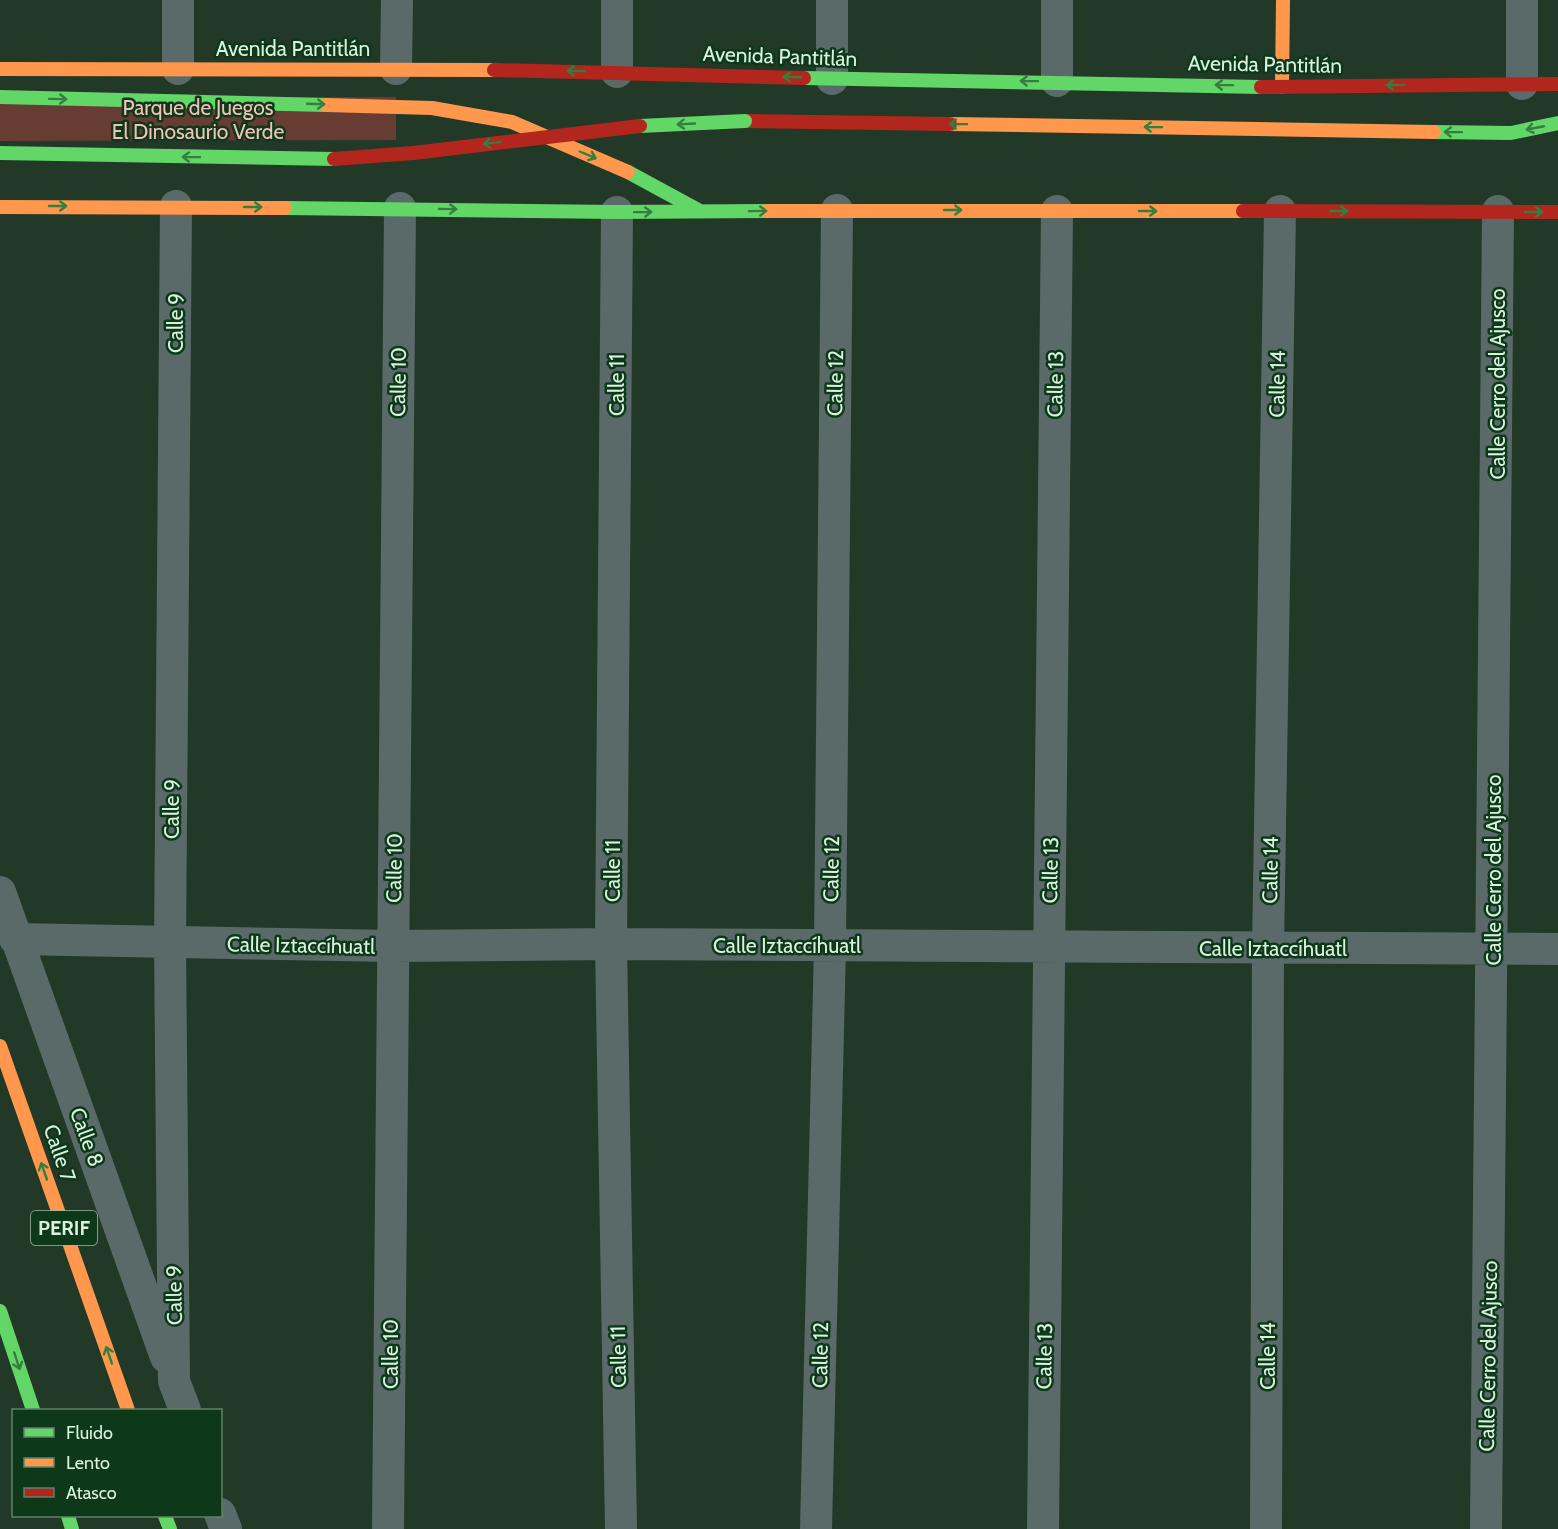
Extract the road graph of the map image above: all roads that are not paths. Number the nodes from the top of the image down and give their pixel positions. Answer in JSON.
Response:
{"nodes":[{"id":1,"x":178,"y":0,"type":"edge"},
{"id":2,"x":397,"y":0,"type":"edge"},
{"id":3,"x":617,"y":0,"type":"edge"},
{"id":4,"x":832,"y":0,"type":"edge"},
{"id":5,"x":1057,"y":0,"type":"edge"},
{"id":6,"x":1283,"y":0,"type":"edge"},
{"id":7,"x":1522,"y":0,"type":"edge"},
{"id":8,"x":0,"y":69,"type":"edge"},
{"id":9,"x":178,"y":69,"type":"junction"},
{"id":10,"x":396,"y":69,"type":"junction"},
{"id":11,"x":617,"y":72,"type":"junction"},
{"id":12,"x":832,"y":79,"type":"junction"},
{"id":13,"x":1057,"y":81,"type":"junction"},
{"id":14,"x":1522,"y":84,"type":"junction"},
{"id":15,"x":1558,"y":84,"type":"edge"},
{"id":16,"x":1282,"y":87,"type":"junction"},
{"id":17,"x":0,"y":97,"type":"edge"},
{"id":18,"x":1558,"y":123,"type":"edge"},
{"id":19,"x":0,"y":153,"type":"edge"},
{"id":20,"x":176,"y":206,"type":"junction"},
{"id":21,"x":0,"y":207,"type":"edge"},
{"id":22,"x":400,"y":208,"type":"junction"},
{"id":23,"x":837,"y":210,"type":"junction"},
{"id":24,"x":700,"y":211,"type":"junction"},
{"id":25,"x":1057,"y":211,"type":"junction"},
{"id":26,"x":1280,"y":211,"type":"junction"},
{"id":27,"x":1498,"y":212,"type":"junction"},
{"id":28,"x":1558,"y":212,"type":"edge"},
{"id":29,"x":617,"y":213,"type":"junction"},
{"id":30,"x":0,"y":892,"type":"edge"},
{"id":31,"x":15,"y":939,"type":"junction"},
{"id":32,"x":170,"y":943,"type":"junction"},
{"id":33,"x":611,"y":944,"type":"junction"},
{"id":34,"x":393,"y":946,"type":"junction"},
{"id":35,"x":830,"y":946,"type":"junction"},
{"id":36,"x":1049,"y":947,"type":"junction"},
{"id":37,"x":1268,"y":949,"type":"junction"},
{"id":38,"x":1558,"y":949,"type":"edge"},
{"id":39,"x":1493,"y":950,"type":"junction"},
{"id":40,"x":0,"y":1046,"type":"edge"},
{"id":41,"x":0,"y":1311,"type":"edge"},
{"id":42,"x":174,"y":1381,"type":"junction"},
{"id":43,"x":33,"y":1409,"type":"edge"},
{"id":44,"x":128,"y":1409,"type":"edge"},
{"id":45,"x":185,"y":1409,"type":"edge"},
{"id":46,"x":388,"y":1529,"type":"edge"},
{"id":47,"x":621,"y":1529,"type":"edge"},
{"id":48,"x":816,"y":1529,"type":"edge"},
{"id":49,"x":1043,"y":1529,"type":"edge"},
{"id":50,"x":1266,"y":1529,"type":"edge"},
{"id":51,"x":1486,"y":1529,"type":"edge"}],
"edges":[{"from":1,"to":9,"type":"street"},
{"from":2,"to":10,"type":"street"},
{"from":3,"to":11,"type":"street"},
{"from":4,"to":12,"type":"street"},
{"from":5,"to":13,"type":"street"},
{"from":6,"to":16,"type":"main road"},
{"from":7,"to":14,"type":"street"},
{"from":8,"to":9,"type":"main road","name":"Avenida Pantitlán"},
{"from":9,"to":10,"type":"main road","name":"Avenida Pantitlán"},
{"from":11,"to":10,"type":"main road","name":"Avenida Pantitlán","one_way":true},
{"from":12,"to":11,"type":"main road","name":"Avenida Pantitlán","one_way":true},
{"from":13,"to":12,"type":"main road","name":"Avenida Pantitlán","one_way":true},
{"from":16,"to":13,"type":"main road","name":"Avenida Pantitlán","one_way":true},
{"from":14,"to":15,"type":"main road","name":"Avenida Pantitlán"},
{"from":14,"to":16,"type":"main road","name":"Avenida Pantitlán","one_way":true},
{"from":17,"to":24,"type":"main road","one_way":true},
{"from":18,"to":19,"type":"main road","one_way":true,"bridge":true},
{"from":21,"to":20,"type":"main road","one_way":true},
{"from":20,"to":22,"type":"main road","one_way":true},
{"from":20,"to":32,"type":"street","name":"Calle 9"},
{"from":22,"to":29,"type":"main road","one_way":true},
{"from":22,"to":34,"type":"street","name":"Calle 10"},
{"from":24,"to":23,"type":"main road","one_way":true},
{"from":23,"to":25,"type":"main road","one_way":true},
{"from":23,"to":35,"type":"street","name":"Calle 12"},
{"from":29,"to":24,"type":"main road","one_way":true},
{"from":25,"to":26,"type":"main road","one_way":true},
{"from":25,"to":36,"type":"street","name":"Calle 13"},
{"from":26,"to":27,"type":"main road","one_way":true},
{"from":26,"to":37,"type":"street","name":"Calle 14"},
{"from":27,"to":28,"type":"main road","one_way":true},
{"from":27,"to":39,"type":"street","name":"Calle Cerro del Ajusco"},
{"from":29,"to":33,"type":"street","name":"Calle 11"},
{"from":30,"to":31,"type":"street","name":"Calle 8"},
{"from":31,"to":32,"type":"street","name":"Calle Iztaccíhuatl"},
{"from":31,"to":42,"type":"street","name":"Calle 8"},
{"from":32,"to":34,"type":"street","name":"Calle Iztaccíhuatl"},
{"from":32,"to":42,"type":"street","name":"Calle 9"},
{"from":33,"to":34,"type":"street","name":"Calle Iztaccíhuatl"},
{"from":33,"to":35,"type":"street","name":"Calle Iztaccíhuatl"},
{"from":33,"to":47,"type":"street","name":"Calle 11"},
{"from":34,"to":46,"type":"street","name":"Calle 10"},
{"from":35,"to":36,"type":"street","name":"Calle Iztaccíhuatl"},
{"from":35,"to":48,"type":"street","name":"Calle 12"},
{"from":36,"to":37,"type":"street","name":"Calle Iztaccíhuatl"},
{"from":36,"to":49,"type":"street","name":"Calle 13"},
{"from":37,"to":39,"type":"street","name":"Calle Iztaccíhuatl"},
{"from":37,"to":50,"type":"street","name":"Calle 14"},
{"from":38,"to":39,"type":"street","name":"Calle Iztaccíhuatl"},
{"from":39,"to":51,"type":"street","name":"Calle Cerro del Ajusco"},
{"from":44,"to":40,"type":"main road","name":"Calle 7","number":"PERIF","one_way":true},
{"from":41,"to":43,"type":"main road","one_way":true},
{"from":42,"to":45,"type":"street","name":"Calle 9"}]}
